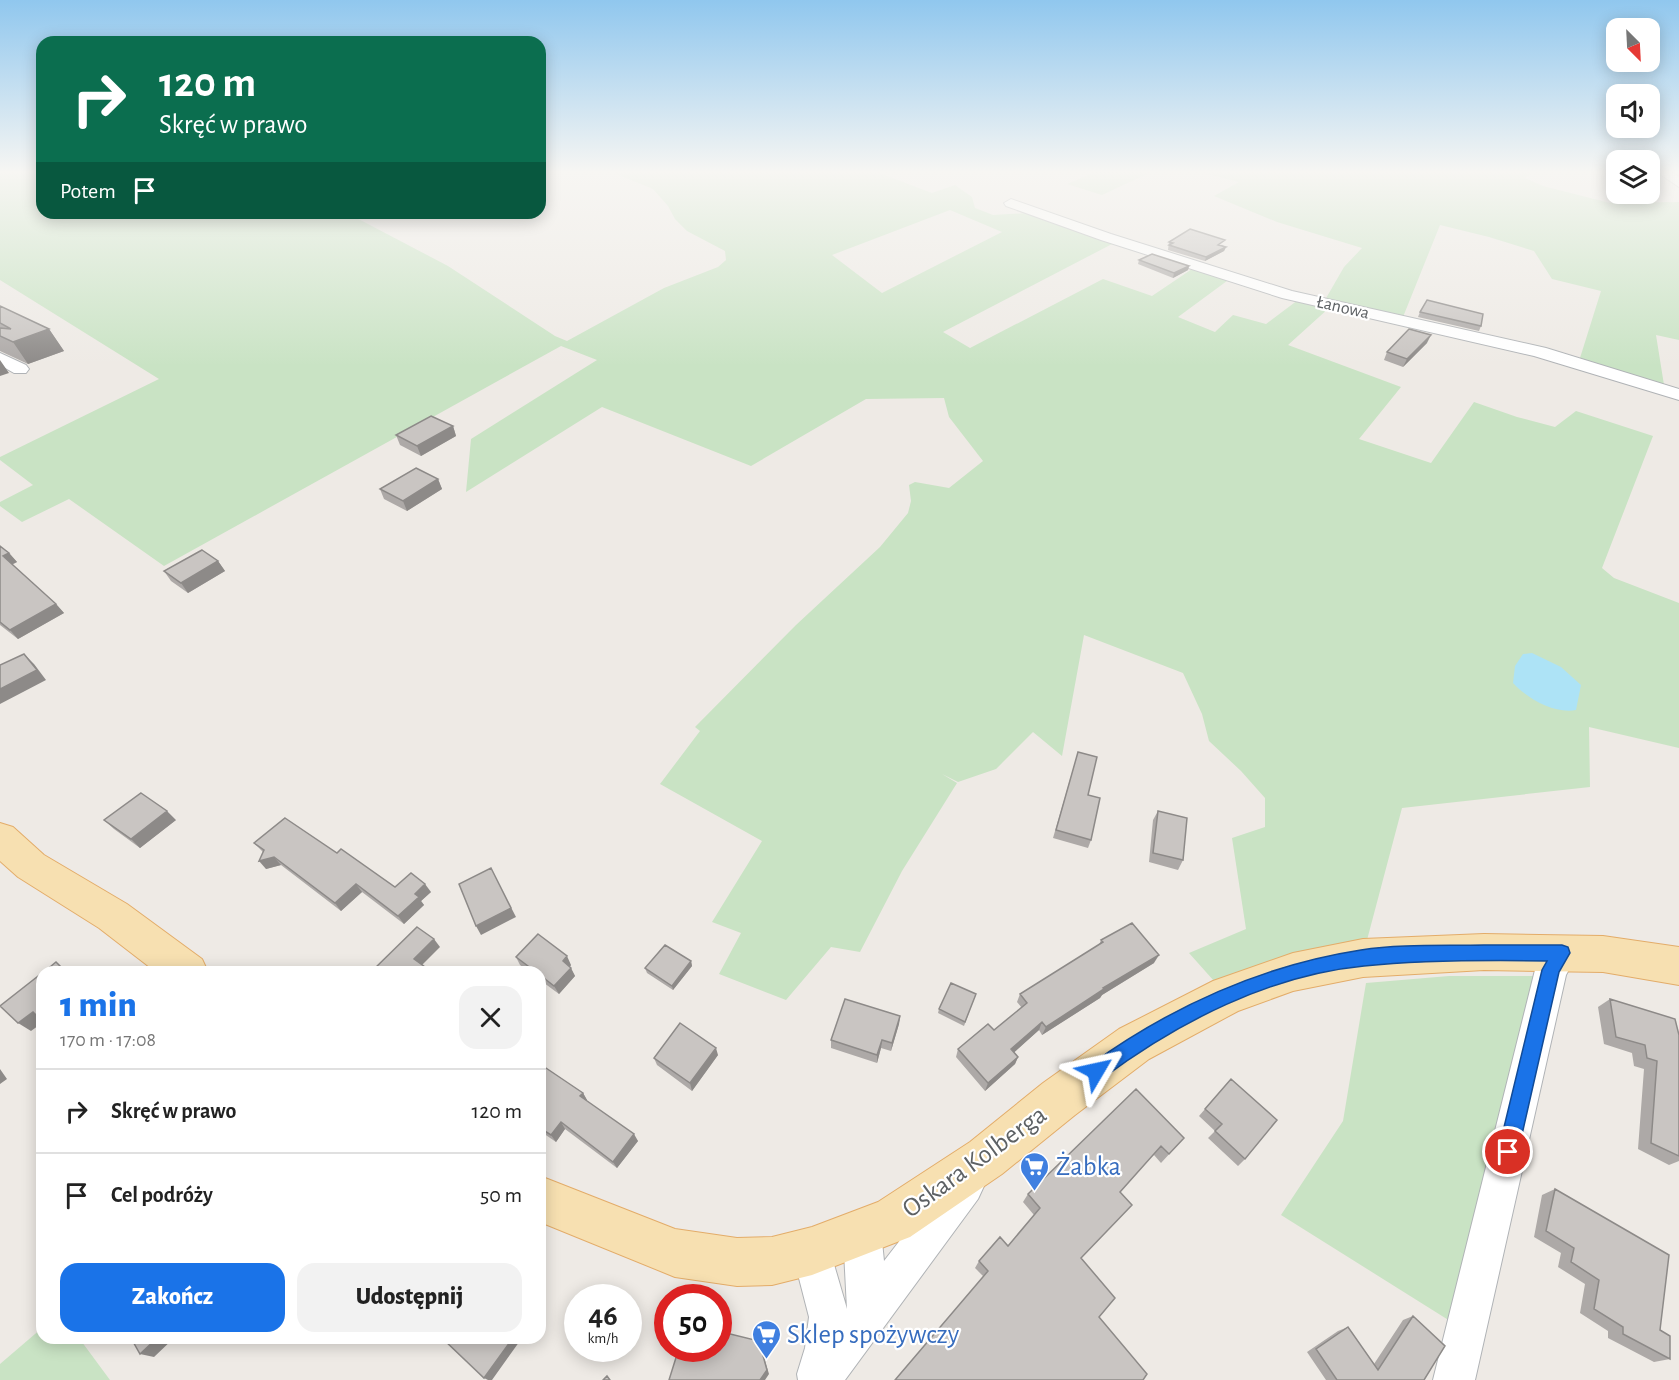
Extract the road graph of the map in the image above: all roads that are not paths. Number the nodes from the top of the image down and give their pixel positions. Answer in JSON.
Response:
{"nodes":[{"id":1,"x":1104,"y":236,"type":"edge"},
{"id":2,"x":0,"y":358,"type":"edge"},
{"id":3,"x":20,"y":369,"type":"dead end"},
{"id":4,"x":1679,"y":395,"type":"edge"},
{"id":5,"x":0,"y":838,"type":"edge"},
{"id":6,"x":1562,"y":953,"type":"junction"},
{"id":7,"x":180,"y":966,"type":"edge"},
{"id":8,"x":1679,"y":966,"type":"edge"},
{"id":9,"x":986,"y":1158,"type":"junction"},
{"id":10,"x":546,"y":1201,"type":"edge"},
{"id":11,"x":862,"y":1232,"type":"junction"},
{"id":12,"x":812,"y":1251,"type":"junction"},
{"id":13,"x":868,"y":1316,"type":"junction"},
{"id":14,"x":818,"y":1380,"type":"edge"},
{"id":15,"x":1454,"y":1380,"type":"edge"}],
"edges":[{"from":1,"to":4,"type":"street","name":"Łanowa"},
{"from":2,"to":3,"type":"street"},
{"from":5,"to":7,"type":"main road"},
{"from":6,"to":8,"type":"main road","name":"Oskara Kolberga"},
{"from":6,"to":9,"type":"main road","name":"Oskara Kolberga"},
{"from":6,"to":15,"type":"street"},
{"from":9,"to":11,"type":"main road","name":"Oskara Kolberga"},
{"from":9,"to":13,"type":"street"},
{"from":10,"to":12,"type":"main road","name":"Oskara Kolberga"},
{"from":11,"to":12,"type":"main road","name":"Oskara Kolberga"},
{"from":11,"to":13,"type":"street"},
{"from":12,"to":14,"type":"street"},
{"from":13,"to":14,"type":"street"}]}
